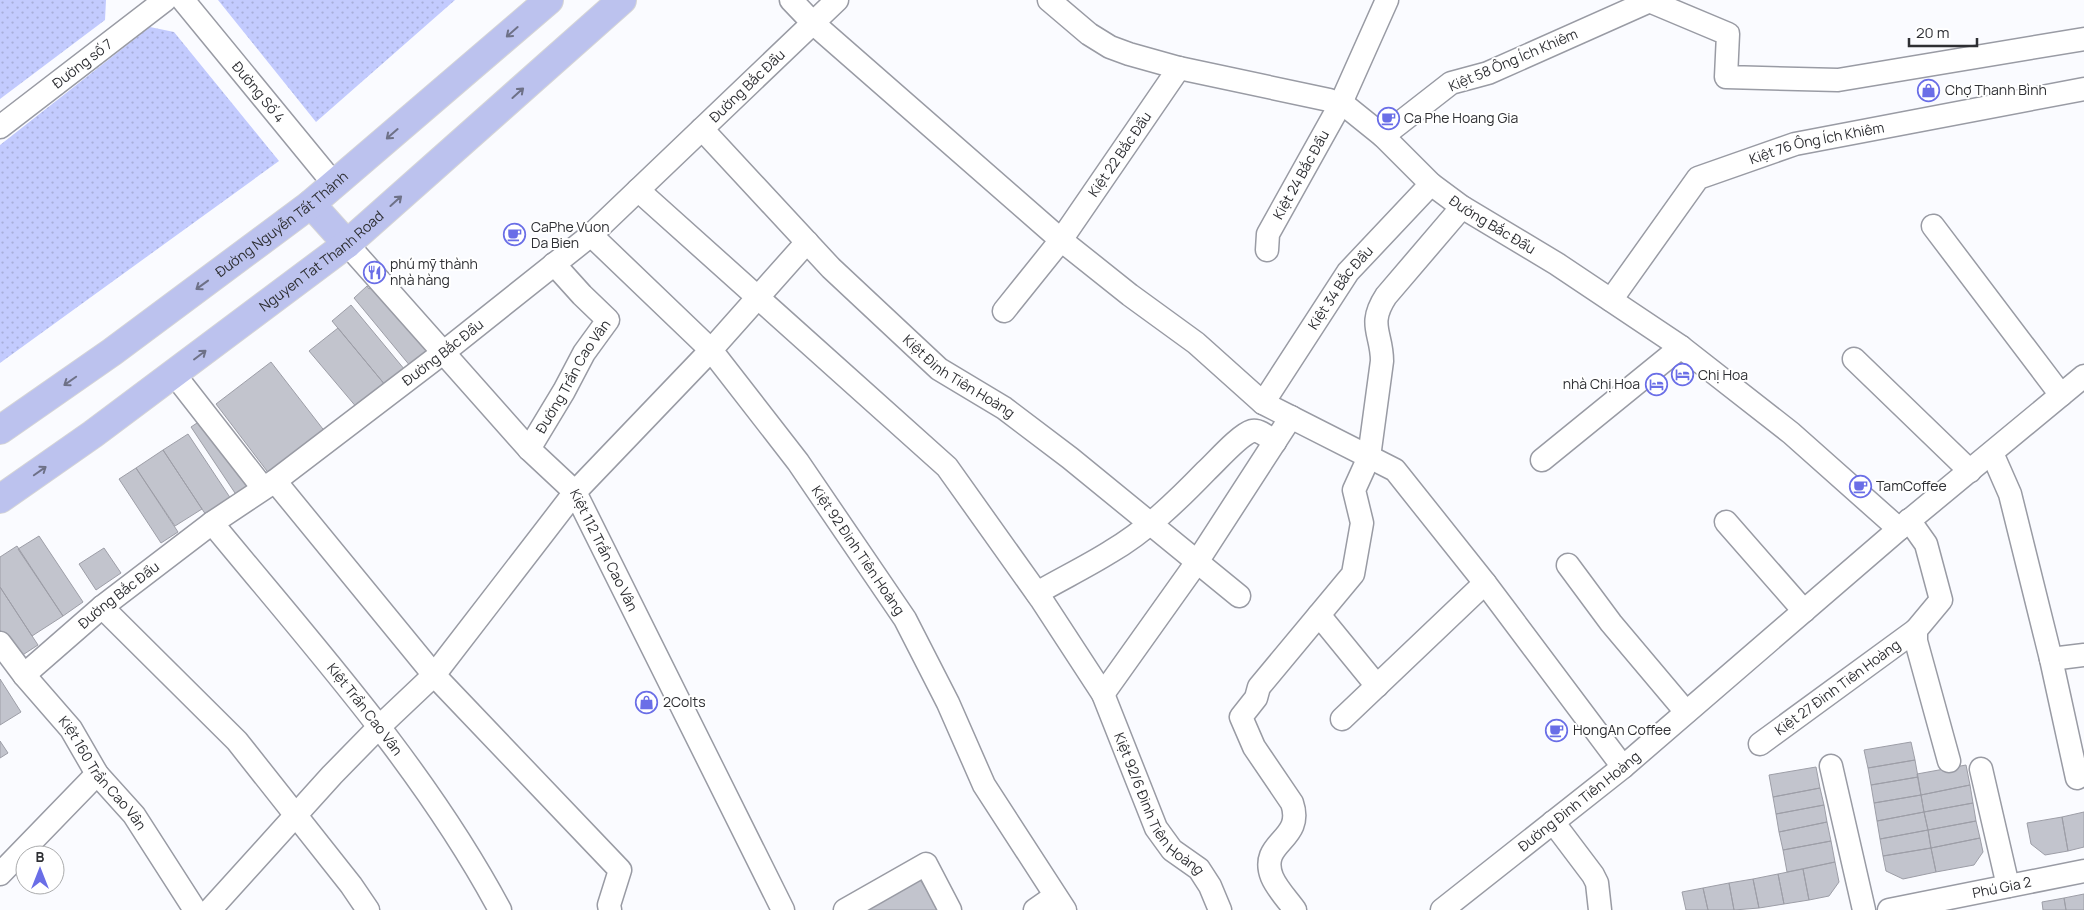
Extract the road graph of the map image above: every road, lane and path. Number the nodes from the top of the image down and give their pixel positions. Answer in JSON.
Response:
{"nodes":[{"id":1,"x":165,"y":0,"type":"edge"},
{"id":2,"x":183,"y":0,"type":"edge"},
{"id":3,"x":549,"y":0,"type":"edge"},
{"id":4,"x":622,"y":0,"type":"edge"},
{"id":5,"x":791,"y":0,"type":"edge"},
{"id":6,"x":837,"y":0,"type":"edge"},
{"id":7,"x":1049,"y":0,"type":"edge"},
{"id":8,"x":1386,"y":0,"type":"edge"},
{"id":9,"x":1649,"y":0,"type":"edge"},
{"id":10,"x":813,"y":23,"type":"junction"},
{"id":11,"x":2084,"y":39,"type":"edge"},
{"id":12,"x":1179,"y":68,"type":"junction"},
{"id":13,"x":2084,"y":89,"type":"edge"},
{"id":14,"x":1341,"y":104,"type":"junction"},
{"id":15,"x":0,"y":127,"type":"edge"},
{"id":16,"x":702,"y":129,"type":"junction"},
{"id":17,"x":1383,"y":136,"type":"junction"},
{"id":18,"x":334,"y":184,"type":"junction"},
{"id":19,"x":1431,"y":184,"type":"junction"},
{"id":20,"x":638,"y":190,"type":"junction"},
{"id":21,"x":311,"y":204,"type":"junction"},
{"id":22,"x":1462,"y":208,"type":"junction"},
{"id":23,"x":1933,"y":226,"type":"dead end"},
{"id":24,"x":591,"y":235,"type":"junction"},
{"id":25,"x":1060,"y":240,"type":"junction"},
{"id":26,"x":807,"y":242,"type":"junction"},
{"id":27,"x":348,"y":244,"type":"junction"},
{"id":28,"x":1267,"y":250,"type":"dead end"},
{"id":29,"x":554,"y":264,"type":"junction"},
{"id":30,"x":759,"y":299,"type":"junction"},
{"id":31,"x":1612,"y":300,"type":"junction"},
{"id":32,"x":1004,"y":312,"type":"dead end"},
{"id":33,"x":1681,"y":347,"type":"junction"},
{"id":34,"x":711,"y":350,"type":"junction"},
{"id":35,"x":444,"y":352,"type":"junction"},
{"id":36,"x":1854,"y":359,"type":"dead end"},
{"id":37,"x":174,"y":374,"type":"junction"},
{"id":38,"x":2084,"y":376,"type":"edge"},
{"id":39,"x":2061,"y":395,"type":"junction"},
{"id":40,"x":1263,"y":403,"type":"junction"},
{"id":41,"x":1291,"y":417,"type":"junction"},
{"id":42,"x":0,"y":430,"type":"edge"},
{"id":43,"x":1275,"y":442,"type":"junction"},
{"id":44,"x":529,"y":449,"type":"junction"},
{"id":45,"x":1992,"y":453,"type":"junction"},
{"id":46,"x":1369,"y":457,"type":"junction"},
{"id":47,"x":1542,"y":460,"type":"dead end"},
{"id":48,"x":1970,"y":471,"type":"junction"},
{"id":49,"x":269,"y":485,"type":"junction"},
{"id":50,"x":575,"y":492,"type":"junction"},
{"id":51,"x":0,"y":499,"type":"edge"},
{"id":52,"x":1726,"y":522,"type":"dead end"},
{"id":53,"x":212,"y":523,"type":"junction"},
{"id":54,"x":1150,"y":524,"type":"junction"},
{"id":55,"x":1904,"y":525,"type":"junction"},
{"id":56,"x":1197,"y":562,"type":"junction"},
{"id":57,"x":1568,"y":565,"type":"dead end"},
{"id":58,"x":1485,"y":583,"type":"junction"},
{"id":59,"x":1037,"y":593,"type":"junction"},
{"id":60,"x":1239,"y":596,"type":"dead end"},
{"id":61,"x":102,"y":607,"type":"junction"},
{"id":62,"x":1804,"y":611,"type":"junction"},
{"id":63,"x":1318,"y":615,"type":"junction"},
{"id":64,"x":1916,"y":630,"type":"junction"},
{"id":65,"x":0,"y":643,"type":"edge"},
{"id":66,"x":2084,"y":655,"type":"edge"},
{"id":67,"x":2051,"y":659,"type":"junction"},
{"id":68,"x":24,"y":675,"type":"junction"},
{"id":69,"x":434,"y":675,"type":"junction"},
{"id":70,"x":1377,"y":686,"type":"junction"},
{"id":71,"x":1103,"y":694,"type":"junction"},
{"id":72,"x":1686,"y":712,"type":"junction"},
{"id":73,"x":1342,"y":719,"type":"dead end"},
{"id":74,"x":379,"y":727,"type":"junction"},
{"id":75,"x":1760,"y":744,"type":"dead end"},
{"id":76,"x":1949,"y":761,"type":"dead end"},
{"id":77,"x":1831,"y":766,"type":"dead end"},
{"id":78,"x":1623,"y":767,"type":"junction"},
{"id":79,"x":1981,"y":770,"type":"dead end"},
{"id":80,"x":97,"y":774,"type":"junction"},
{"id":81,"x":2077,"y":778,"type":"dead end"},
{"id":82,"x":296,"y":816,"type":"junction"},
{"id":83,"x":1553,"y":822,"type":"junction"},
{"id":84,"x":2084,"y":871,"type":"edge"},
{"id":85,"x":0,"y":874,"type":"edge"},
{"id":86,"x":2008,"y":886,"type":"junction"},
{"id":87,"x":1470,"y":900,"type":"edge"},
{"id":88,"x":1060,"y":903,"type":"edge"},
{"id":89,"x":195,"y":910,"type":"edge"},
{"id":90,"x":210,"y":910,"type":"edge"},
{"id":91,"x":368,"y":910,"type":"edge"},
{"id":92,"x":500,"y":910,"type":"edge"},
{"id":93,"x":610,"y":910,"type":"edge"},
{"id":94,"x":783,"y":910,"type":"edge"},
{"id":95,"x":845,"y":910,"type":"edge"},
{"id":96,"x":950,"y":910,"type":"edge"},
{"id":97,"x":1035,"y":910,"type":"edge"},
{"id":98,"x":1220,"y":910,"type":"edge"},
{"id":99,"x":1295,"y":910,"type":"edge"},
{"id":100,"x":1442,"y":910,"type":"edge"},
{"id":101,"x":1600,"y":910,"type":"edge"},
{"id":102,"x":1864,"y":910,"type":"edge"},
{"id":103,"x":1889,"y":910,"type":"edge"}],
"edges":[{"from":1,"to":15,"type":"street","name":"Đường số 7"},
{"from":2,"to":18,"type":"street","name":"Đường Số 4"},
{"from":3,"to":18,"type":"main road","name":"Đường Nguyễn Tất Thành","one_way":true},
{"from":27,"to":4,"type":"main road","name":"Nguyen Tat Thanh Road","one_way":true},
{"from":5,"to":10,"type":"street"},
{"from":6,"to":10,"type":"street","name":"Đường Bắc Đẩu"},
{"from":7,"to":12,"type":"street","name":"Đường Bắc Đẩu"},
{"from":8,"to":14,"type":"street","name":"Kiệt 24 Bắc Đẩu"},
{"from":9,"to":11,"type":"street"},
{"from":9,"to":17,"type":"street","name":"Kiệt 58 Ông Ích Khiêm"},
{"from":10,"to":16,"type":"street","name":"Đường Bắc Đẩu"},
{"from":10,"to":25,"type":"street"},
{"from":12,"to":14,"type":"street","name":"Đường Bắc Đẩu"},
{"from":12,"to":25,"type":"street","name":"Kiệt 22 Bắc Đẩu"},
{"from":13,"to":31,"type":"street","name":"Kiệt 76 Ông Ích Khiêm"},
{"from":14,"to":17,"type":"street","name":"Đường Bắc Đẩu"},
{"from":14,"to":28,"type":"street","name":"Kiệt 24 Bắc Đẩu"},
{"from":16,"to":20,"type":"street","name":"Đường Bắc Đẩu"},
{"from":16,"to":26,"type":"street","name":"Kiệt Đinh Tiên Hoàng"},
{"from":17,"to":19,"type":"street","name":"Đường Bắc Đẩu"},
{"from":18,"to":21,"type":"main road","name":"Đường Nguyễn Tất Thành"},
{"from":19,"to":22,"type":"street","name":"Đường Bắc Đẩu"},
{"from":19,"to":40,"type":"street","name":"Kiệt 34 Bắc Đẩu"},
{"from":20,"to":24,"type":"street","name":"Đường Bắc Đẩu"},
{"from":20,"to":30,"type":"street","name":"Kiệt 92/6 Đinh Tiên Hoàng"},
{"from":21,"to":27,"type":"main road"},
{"from":21,"to":42,"type":"main road","name":"Đường Nguyễn Tất Thành","one_way":true},
{"from":22,"to":31,"type":"street","name":"Đường Bắc Đẩu"},
{"from":22,"to":46,"type":"street"},
{"from":23,"to":39,"type":"street"},
{"from":24,"to":29,"type":"street","name":"Đường Bắc Đẩu"},
{"from":24,"to":34,"type":"street","name":"Kiệt 92 Đinh Tiên Hoàng"},
{"from":25,"to":32,"type":"street","name":"Kiệt 22 Bắc Đẩu"},
{"from":25,"to":40,"type":"street"},
{"from":26,"to":30,"type":"street"},
{"from":26,"to":54,"type":"street","name":"Kiệt Đinh Tiên Hoàng"},
{"from":27,"to":35,"type":"street","name":"Kiệt 112 Trần Cao Vân"},
{"from":37,"to":27,"type":"main road","name":"Nguyen Tat Thanh Road","one_way":true},
{"from":29,"to":35,"type":"street","name":"Đường Bắc Đẩu"},
{"from":29,"to":44,"type":"street","name":"Đường Trần Cao Vân"},
{"from":30,"to":34,"type":"street"},
{"from":30,"to":59,"type":"street","name":"Kiệt 92/6 Đinh Tiên Hoàng"},
{"from":31,"to":33,"type":"street","name":"Đường Bắc Đẩu"},
{"from":33,"to":47,"type":"street"},
{"from":33,"to":55,"type":"street","name":"Đường Bắc Đẩu"},
{"from":34,"to":50,"type":"street"},
{"from":34,"to":88,"type":"street","name":"Kiệt 92 Đinh Tiên Hoàng"},
{"from":35,"to":44,"type":"street","name":"Kiệt 112 Trần Cao Vân"},
{"from":35,"to":49,"type":"street","name":"Đường Bắc Đẩu"},
{"from":36,"to":48,"type":"street"},
{"from":37,"to":49,"type":"street"},
{"from":51,"to":37,"type":"main road","name":"Nguyen Tat Thanh Road","one_way":true},
{"from":38,"to":39,"type":"street","name":"Đường Đinh Tiên Hoàng"},
{"from":39,"to":45,"type":"street","name":"Đường Đinh Tiên Hoàng"},
{"from":40,"to":41,"type":"street"},
{"from":41,"to":43,"type":"street"},
{"from":41,"to":46,"type":"street"},
{"from":43,"to":54,"type":"street"},
{"from":43,"to":56,"type":"street"},
{"from":44,"to":50,"type":"street","name":"Kiệt 112 Trần Cao Vân"},
{"from":45,"to":48,"type":"street","name":"Đường Đinh Tiên Hoàng"},
{"from":45,"to":67,"type":"street"},
{"from":46,"to":58,"type":"street"},
{"from":46,"to":63,"type":"street"},
{"from":48,"to":55,"type":"street","name":"Đường Đinh Tiên Hoàng"},
{"from":49,"to":53,"type":"street","name":"Đường Bắc Đẩu"},
{"from":49,"to":69,"type":"street"},
{"from":50,"to":69,"type":"street"},
{"from":50,"to":94,"type":"street","name":"Kiệt 112 Trần Cao Vân"},
{"from":52,"to":62,"type":"street"},
{"from":53,"to":61,"type":"street","name":"Đường Bắc Đẩu"},
{"from":53,"to":74,"type":"street","name":"Kiệt Trần Cao Vân"},
{"from":54,"to":56,"type":"street","name":"Kiệt Đinh Tiên Hoàng"},
{"from":54,"to":59,"type":"street"},
{"from":55,"to":62,"type":"street","name":"Đường Đinh Tiên Hoàng"},
{"from":55,"to":64,"type":"street","name":"Kiệt 27 Đinh Tiên Hoàng"},
{"from":56,"to":60,"type":"street","name":"Kiệt Đinh Tiên Hoàng"},
{"from":56,"to":71,"type":"street"},
{"from":57,"to":72,"type":"street"},
{"from":58,"to":70,"type":"street"},
{"from":58,"to":78,"type":"street"},
{"from":59,"to":71,"type":"street","name":"Kiệt 92/6 Đinh Tiên Hoàng"},
{"from":61,"to":68,"type":"street","name":"Đường Bắc Đẩu"},
{"from":61,"to":82,"type":"street"},
{"from":62,"to":72,"type":"street","name":"Đường Đinh Tiên Hoàng"},
{"from":63,"to":70,"type":"street"},
{"from":63,"to":99,"type":"street"},
{"from":64,"to":75,"type":"street","name":"Kiệt 27 Đinh Tiên Hoàng"},
{"from":64,"to":76,"type":"street","name":"Kiệt 27 Đinh Tiên Hoàng"},
{"from":65,"to":68,"type":"street","name":"Kiệt 160 Trần Cao Vân"},
{"from":66,"to":67,"type":"street"},
{"from":67,"to":81,"type":"street"},
{"from":68,"to":80,"type":"street","name":"Kiệt 160 Trần Cao Vân"},
{"from":69,"to":74,"type":"street"},
{"from":69,"to":93,"type":"street"},
{"from":70,"to":73,"type":"street"},
{"from":71,"to":98,"type":"street","name":"Kiệt 92/6 Đinh Tiên Hoàng"},
{"from":72,"to":78,"type":"street","name":"Đường Đinh Tiên Hoàng"},
{"from":74,"to":82,"type":"street"},
{"from":74,"to":92,"type":"street","name":"Kiệt Trần Cao Vân"},
{"from":77,"to":102,"type":"street"},
{"from":78,"to":83,"type":"street","name":"Đường Đinh Tiên Hoàng"},
{"from":79,"to":86,"type":"street"},
{"from":80,"to":85,"type":"street"},
{"from":80,"to":89,"type":"street","name":"Kiệt 160 Trần Cao Vân"},
{"from":82,"to":90,"type":"street"},
{"from":82,"to":91,"type":"street"},
{"from":83,"to":87,"type":"street","name":"Đường Đinh Tiên Hoàng"},
{"from":83,"to":101,"type":"street"},
{"from":84,"to":86,"type":"street","name":"Phú Gia 2"},
{"from":86,"to":103,"type":"street","name":"Phú Gia 2"},
{"from":87,"to":100,"type":"street","name":"Đường Đinh Tiên Hoàng"},
{"from":88,"to":97,"type":"street"},
{"from":95,"to":96,"type":"street"}]}
